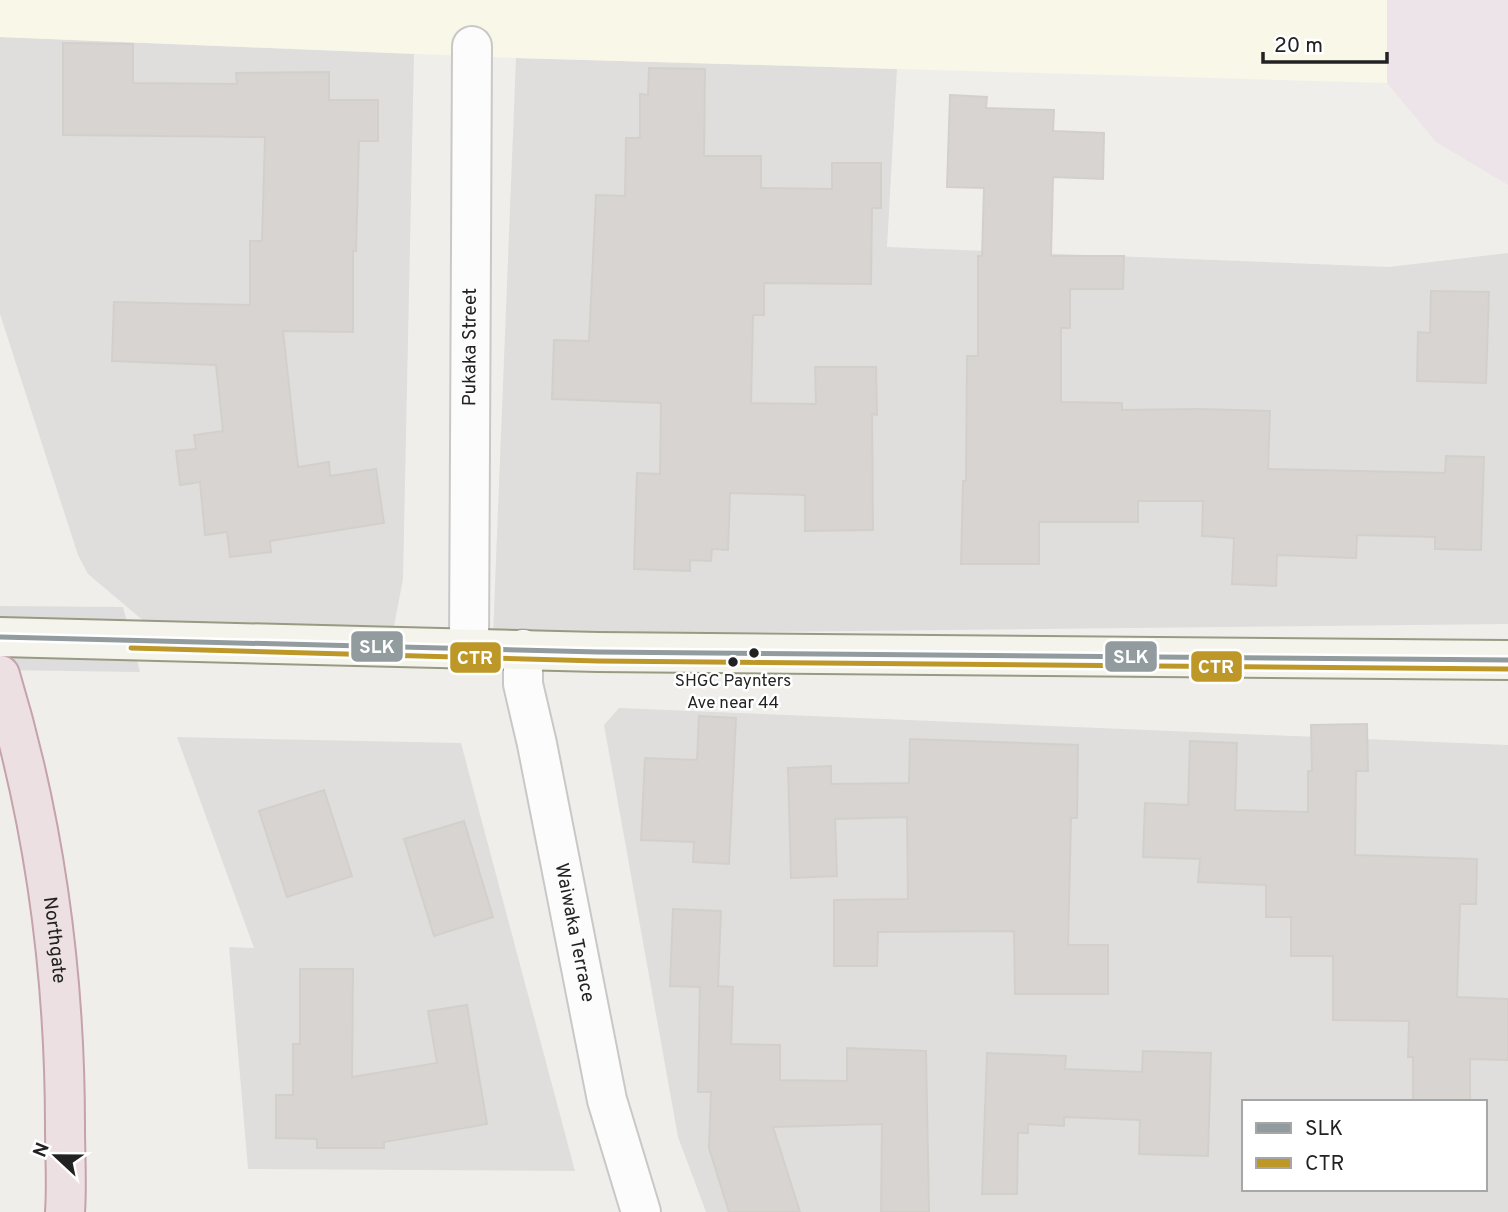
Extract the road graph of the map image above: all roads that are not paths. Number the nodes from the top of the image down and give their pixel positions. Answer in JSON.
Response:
{"nodes":[{"id":1,"x":471,"y":46,"type":"dead end"},
{"id":2,"x":0,"y":637,"type":"edge"},
{"id":3,"x":469,"y":648,"type":"junction"},
{"id":4,"x":523,"y":649,"type":"junction"},
{"id":5,"x":1508,"y":660,"type":"edge"},
{"id":6,"x":0,"y":675,"type":"edge"},
{"id":7,"x":65,"y":1212,"type":"edge"},
{"id":8,"x":641,"y":1212,"type":"edge"}],
"edges":[{"from":1,"to":3,"type":"street","name":"Pukaka Street"},
{"from":2,"to":3,"type":"street"},
{"from":3,"to":4,"type":"street"},
{"from":4,"to":5,"type":"street"},
{"from":4,"to":8,"type":"street","name":"Waiwaka Terrace"},
{"from":6,"to":7,"type":"highway","name":"Northgate"}]}
